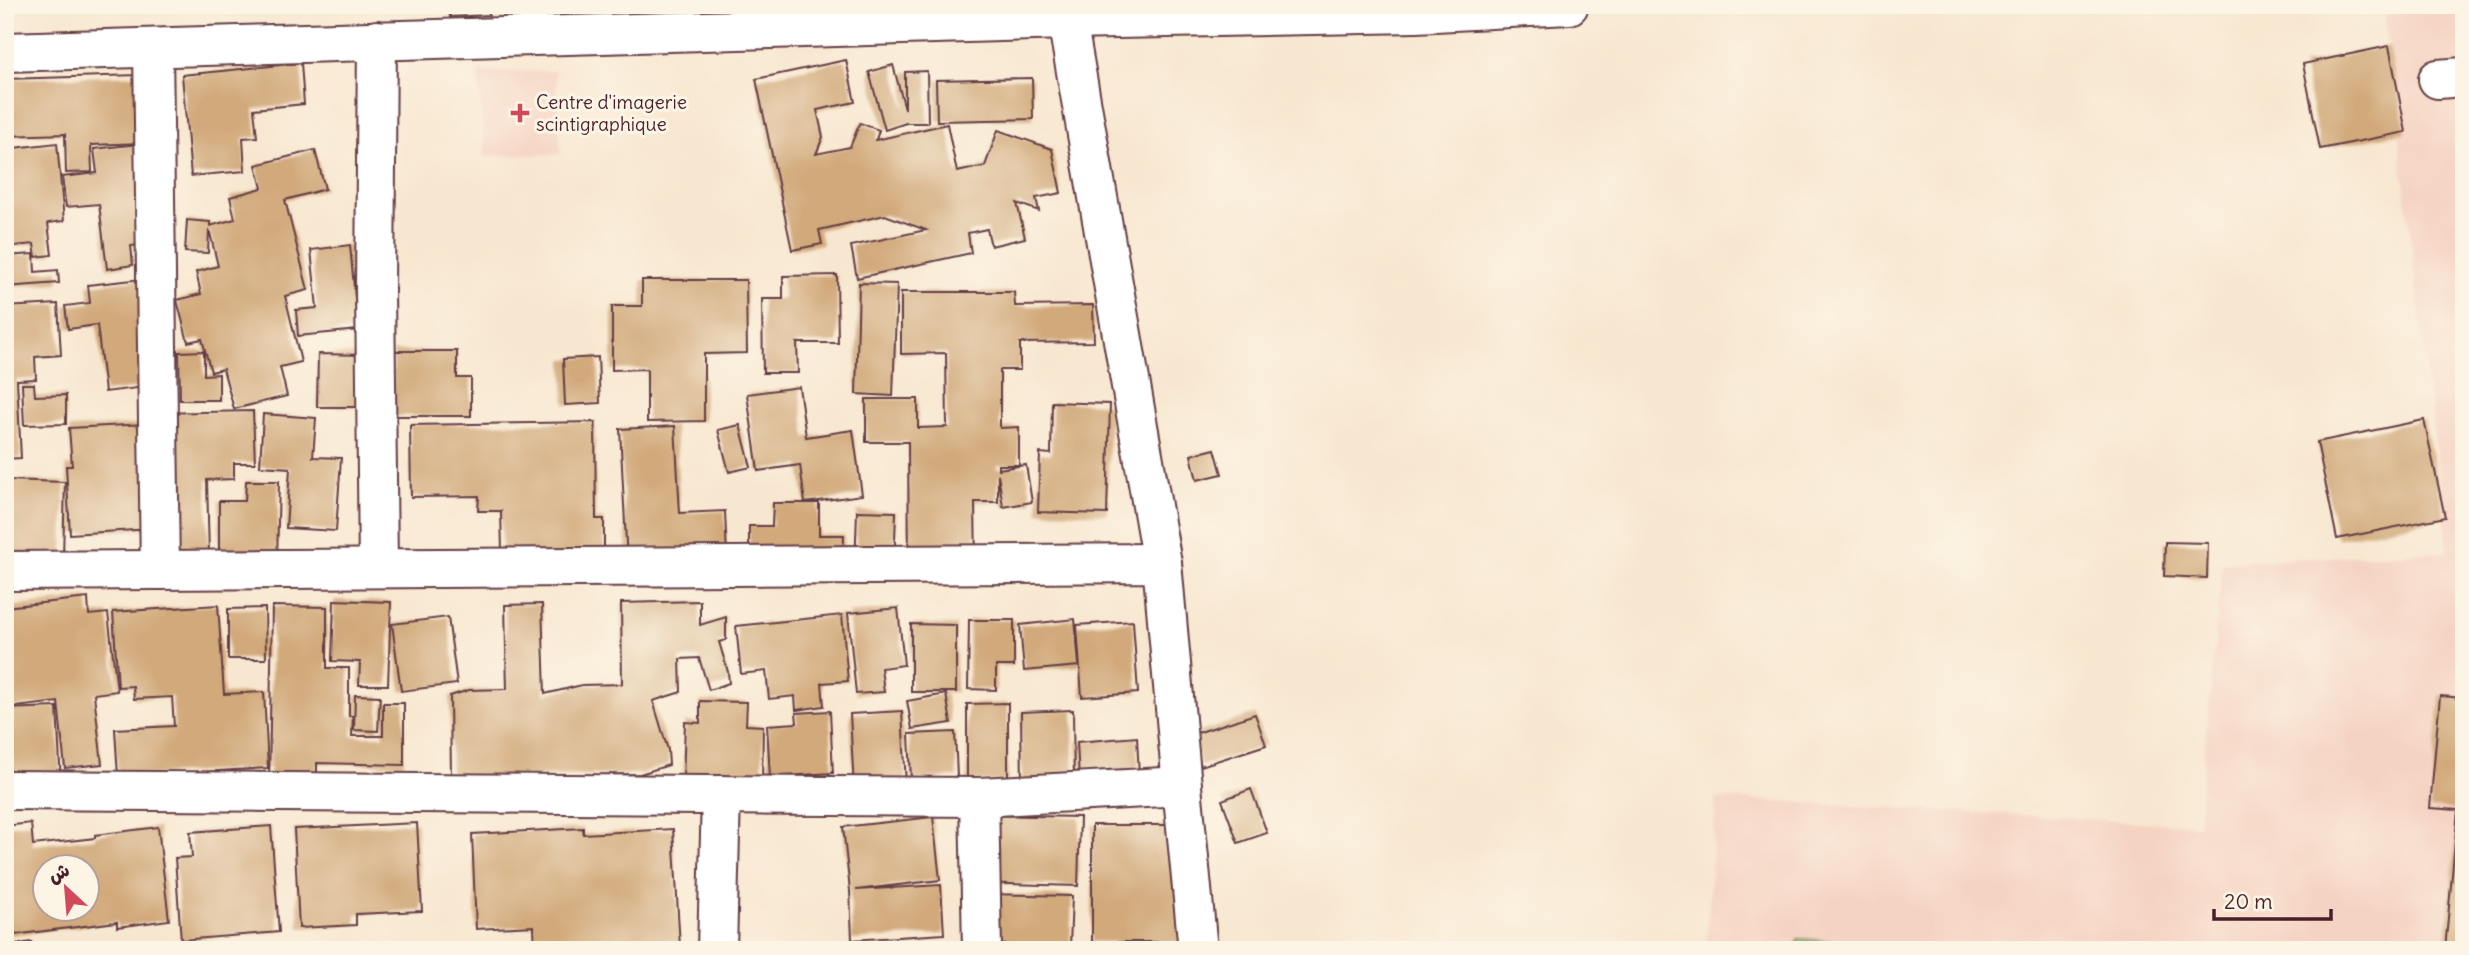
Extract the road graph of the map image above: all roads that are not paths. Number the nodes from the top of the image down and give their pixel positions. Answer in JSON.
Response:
{"nodes":[{"id":1,"x":1569,"y":5,"type":"edge"},
{"id":2,"x":1067,"y":20,"type":"junction"},
{"id":3,"x":377,"y":40,"type":"junction"},
{"id":4,"x":153,"y":48,"type":"junction"},
{"id":5,"x":5,"y":52,"type":"edge"},
{"id":6,"x":1162,"y":563,"type":"junction"},
{"id":7,"x":378,"y":568,"type":"junction"},
{"id":8,"x":160,"y":570,"type":"junction"},
{"id":9,"x":5,"y":571,"type":"edge"},
{"id":10,"x":1182,"y":786,"type":"junction"},
{"id":11,"x":5,"y":790,"type":"edge"},
{"id":12,"x":721,"y":795,"type":"junction"},
{"id":13,"x":979,"y":797,"type":"junction"},
{"id":14,"x":717,"y":950,"type":"edge"},
{"id":15,"x":982,"y":950,"type":"edge"},
{"id":16,"x":1198,"y":950,"type":"edge"}],
"edges":[{"from":1,"to":2,"type":"street"},
{"from":2,"to":3,"type":"street"},
{"from":2,"to":6,"type":"street"},
{"from":3,"to":4,"type":"street"},
{"from":3,"to":7,"type":"street"},
{"from":4,"to":5,"type":"street"},
{"from":4,"to":8,"type":"street"},
{"from":6,"to":7,"type":"street"},
{"from":6,"to":10,"type":"street"},
{"from":7,"to":8,"type":"street"},
{"from":8,"to":9,"type":"street"},
{"from":10,"to":13,"type":"street"},
{"from":10,"to":16,"type":"street"},
{"from":11,"to":12,"type":"street"},
{"from":12,"to":13,"type":"street"},
{"from":12,"to":14,"type":"street"},
{"from":13,"to":15,"type":"street"}]}
